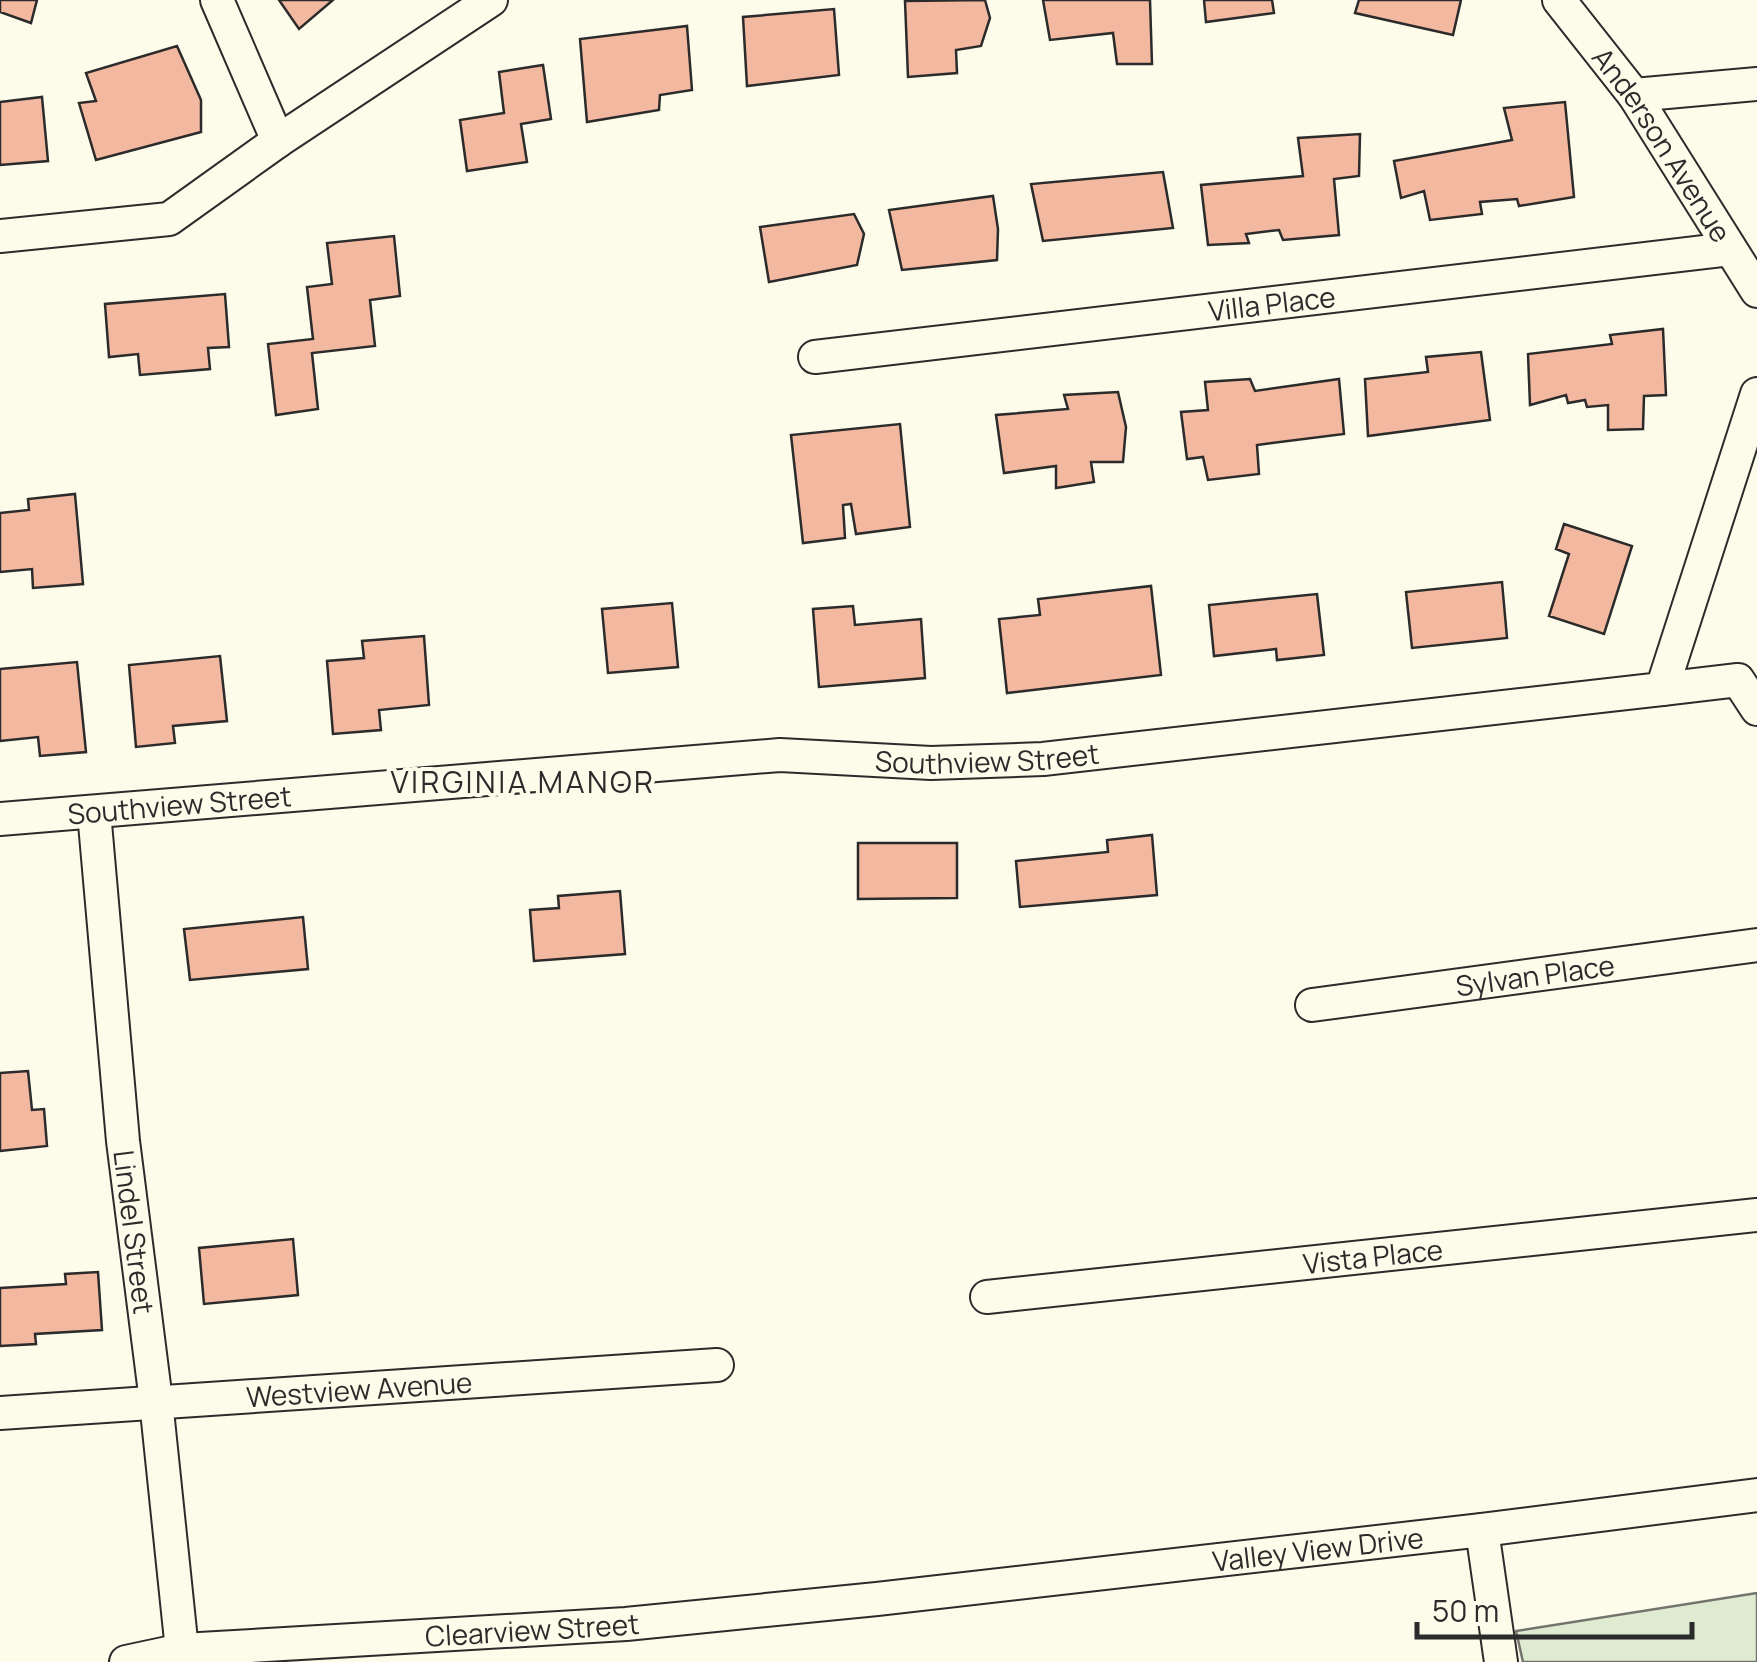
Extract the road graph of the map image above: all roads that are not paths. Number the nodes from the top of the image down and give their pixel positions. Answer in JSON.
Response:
{"nodes":[{"id":1,"x":217,"y":0,"type":"edge"},
{"id":2,"x":491,"y":0,"type":"edge"},
{"id":3,"x":1558,"y":0,"type":"edge"},
{"id":4,"x":1757,"y":84,"type":"edge"},
{"id":5,"x":1634,"y":95,"type":"junction"},
{"id":6,"x":278,"y":140,"type":"junction"},
{"id":7,"x":0,"y":236,"type":"edge"},
{"id":8,"x":1730,"y":249,"type":"junction"},
{"id":9,"x":1757,"y":292,"type":"edge"},
{"id":10,"x":815,"y":357,"type":"dead end"},
{"id":11,"x":1757,"y":394,"type":"edge"},
{"id":12,"x":1662,"y":690,"type":"junction"},
{"id":13,"x":1757,"y":709,"type":"edge"},
{"id":14,"x":94,"y":812,"type":"junction"},
{"id":15,"x":0,"y":818,"type":"edge"},
{"id":16,"x":1757,"y":945,"type":"edge"},
{"id":17,"x":1312,"y":1006,"type":"dead end"},
{"id":18,"x":1757,"y":1215,"type":"edge"},
{"id":19,"x":987,"y":1297,"type":"dead end"},
{"id":20,"x":717,"y":1365,"type":"dead end"},
{"id":21,"x":156,"y":1402,"type":"junction"},
{"id":22,"x":0,"y":1413,"type":"edge"},
{"id":23,"x":1757,"y":1495,"type":"edge"},
{"id":24,"x":1482,"y":1530,"type":"junction"},
{"id":25,"x":876,"y":1599,"type":"joint"},
{"id":26,"x":182,"y":1650,"type":"junction"},
{"id":27,"x":126,"y":1662,"type":"edge"},
{"id":28,"x":1501,"y":1662,"type":"edge"}],
"edges":[{"from":1,"to":6,"type":"street"},
{"from":2,"to":6,"type":"street"},
{"from":3,"to":5,"type":"street","name":"Anderson Avenue"},
{"from":4,"to":5,"type":"street"},
{"from":5,"to":8,"type":"street","name":"Anderson Avenue"},
{"from":6,"to":7,"type":"street"},
{"from":8,"to":9,"type":"street","name":"Anderson Avenue"},
{"from":8,"to":10,"type":"street","name":"Villa Place"},
{"from":11,"to":12,"type":"street"},
{"from":12,"to":13,"type":"street","name":"Southview Street"},
{"from":12,"to":14,"type":"street","name":"Southview Street"},
{"from":14,"to":15,"type":"street","name":"Southview Street"},
{"from":14,"to":21,"type":"street","name":"Lindel Street"},
{"from":16,"to":17,"type":"street","name":"Sylvan Place"},
{"from":18,"to":19,"type":"street","name":"Vista Place"},
{"from":20,"to":21,"type":"street","name":"Westview Avenue"},
{"from":21,"to":22,"type":"street","name":"Westview Avenue"},
{"from":21,"to":26,"type":"street","name":"Lindel Street"},
{"from":23,"to":24,"type":"street","name":"Valley View Drive"},
{"from":24,"to":25,"type":"street","name":"Valley View Drive"},
{"from":24,"to":28,"type":"street"},
{"from":25,"to":26,"type":"street","name":"Clearview Street"},
{"from":26,"to":27,"type":"street","name":"Clearview Street"}]}
